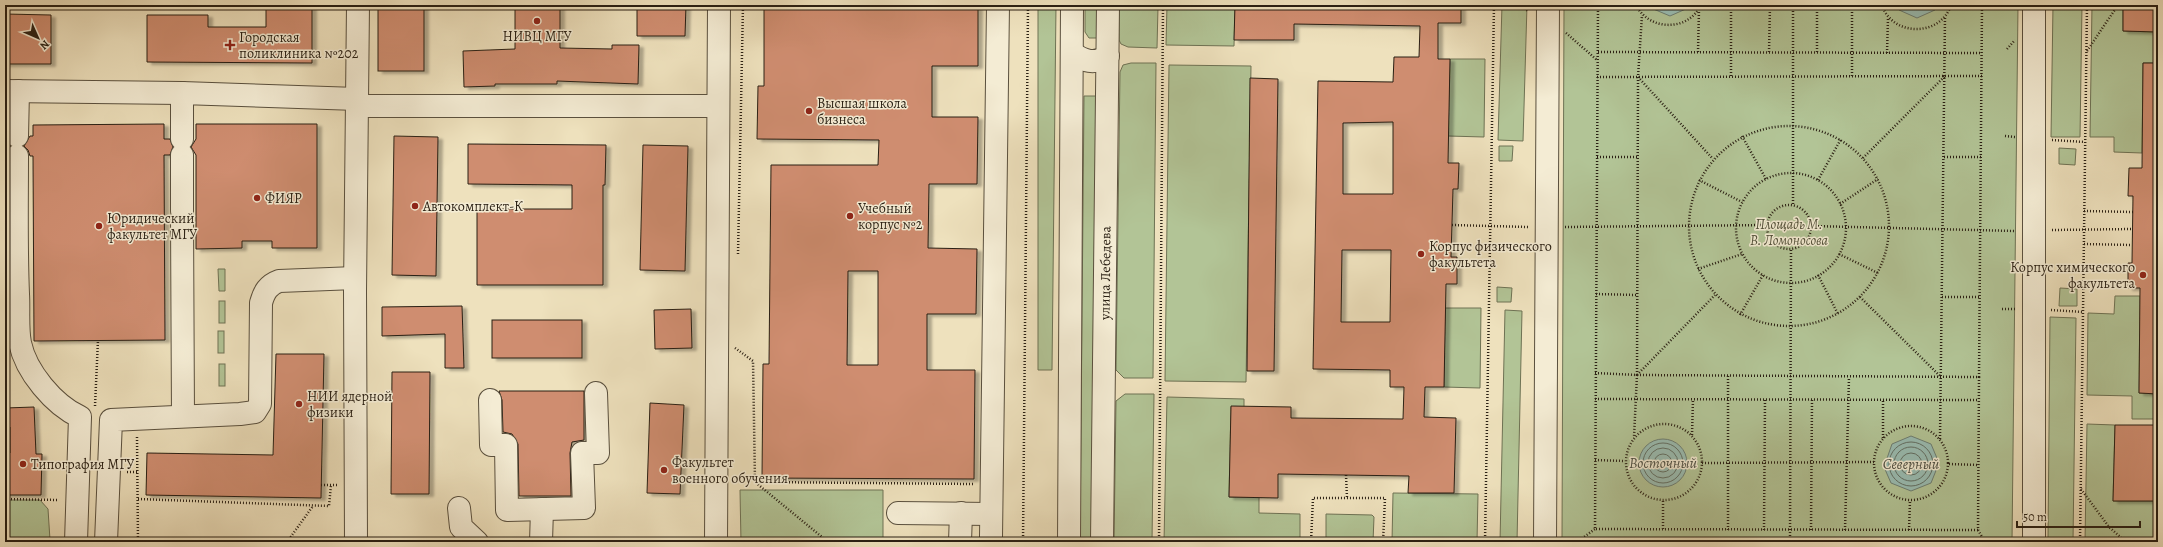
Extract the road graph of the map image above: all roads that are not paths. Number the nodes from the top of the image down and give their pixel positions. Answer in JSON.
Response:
{"nodes":[{"id":1,"x":358,"y":5,"type":"edge"},
{"id":2,"x":719,"y":5,"type":"edge"},
{"id":3,"x":998,"y":5,"type":"edge"},
{"id":4,"x":1072,"y":5,"type":"edge"},
{"id":5,"x":1114,"y":5,"type":"edge"},
{"id":6,"x":2034,"y":5,"type":"edge"},
{"id":7,"x":1540,"y":9,"type":"edge"},
{"id":8,"x":1072,"y":53,"type":"junction"},
{"id":9,"x":1108,"y":56,"type":"junction"},
{"id":10,"x":11,"y":91,"type":"edge"},
{"id":11,"x":182,"y":93,"type":"junction"},
{"id":12,"x":357,"y":103,"type":"junction"},
{"id":13,"x":718,"y":106,"type":"junction"},
{"id":14,"x":355,"y":278,"type":"junction"},
{"id":15,"x":1103,"y":388,"type":"junction"},
{"id":16,"x":1069,"y":389,"type":"junction"},
{"id":17,"x":596,"y":393,"type":"dead end"},
{"id":18,"x":490,"y":400,"type":"dead end"},
{"id":19,"x":183,"y":416,"type":"junction"},
{"id":20,"x":459,"y":508,"type":"dead end"},
{"id":21,"x":542,"y":509,"type":"junction"},
{"id":22,"x":898,"y":513,"type":"dead end"},
{"id":23,"x":961,"y":514,"type":"junction"},
{"id":24,"x":991,"y":514,"type":"junction"},
{"id":25,"x":990,"y":537,"type":"dead end"},
{"id":26,"x":76,"y":542,"type":"edge"},
{"id":27,"x":106,"y":542,"type":"edge"},
{"id":28,"x":356,"y":542,"type":"edge"},
{"id":29,"x":477,"y":542,"type":"edge"},
{"id":30,"x":541,"y":542,"type":"edge"},
{"id":31,"x":716,"y":542,"type":"edge"},
{"id":32,"x":960,"y":542,"type":"edge"},
{"id":33,"x":1069,"y":542,"type":"edge"},
{"id":34,"x":1102,"y":542,"type":"edge"},
{"id":35,"x":1545,"y":542,"type":"edge"},
{"id":36,"x":2034,"y":542,"type":"edge"}],
"edges":[{"from":1,"to":12,"type":"street"},
{"from":2,"to":13,"type":"street"},
{"from":3,"to":24,"type":"street"},
{"from":4,"to":8,"type":"street"},
{"from":5,"to":9,"type":"street","name":"улица Лебедева"},
{"from":6,"to":36,"type":"street"},
{"from":7,"to":35,"type":"street"},
{"from":8,"to":9,"type":"street"},
{"from":8,"to":16,"type":"street"},
{"from":9,"to":15,"type":"street","name":"улица Лебедева"},
{"from":10,"to":11,"type":"street"},
{"from":10,"to":26,"type":"street"},
{"from":11,"to":12,"type":"street"},
{"from":11,"to":19,"type":"street"},
{"from":12,"to":13,"type":"street"},
{"from":12,"to":14,"type":"street"},
{"from":13,"to":31,"type":"street"},
{"from":14,"to":19,"type":"street"},
{"from":14,"to":28,"type":"street"},
{"from":15,"to":16,"type":"street"},
{"from":15,"to":34,"type":"street","name":"улица Лебедева"},
{"from":16,"to":33,"type":"street"},
{"from":17,"to":21,"type":"street"},
{"from":18,"to":21,"type":"street"},
{"from":19,"to":27,"type":"street"},
{"from":20,"to":29,"type":"street"},
{"from":21,"to":30,"type":"street"},
{"from":22,"to":23,"type":"street"},
{"from":23,"to":24,"type":"street"},
{"from":23,"to":32,"type":"street"},
{"from":24,"to":25,"type":"street"}]}
